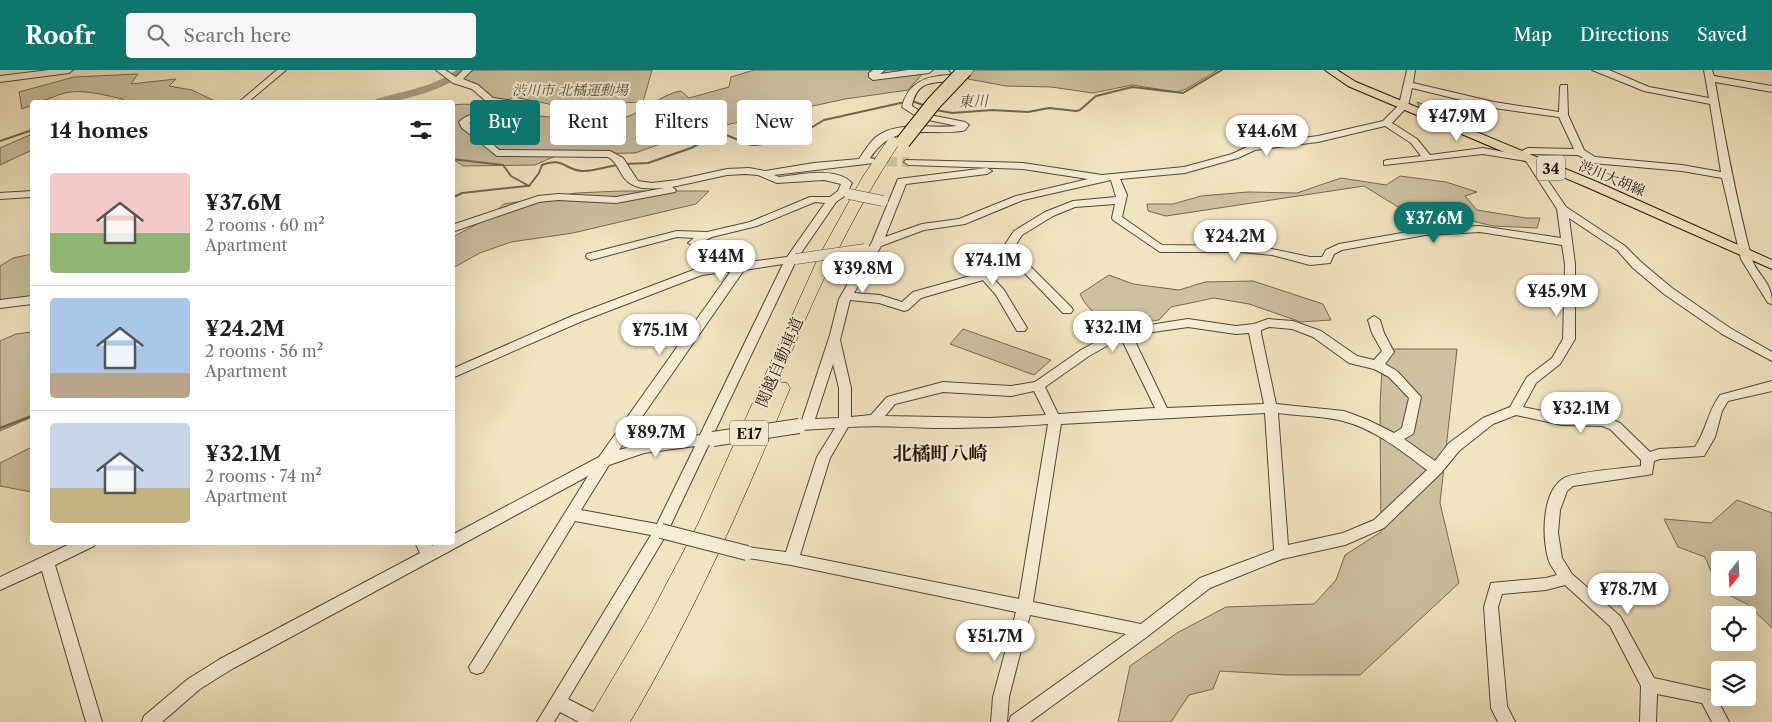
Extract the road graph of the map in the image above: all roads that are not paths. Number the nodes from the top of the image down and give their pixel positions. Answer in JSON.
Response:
{"nodes":[{"id":1,"x":22,"y":70,"type":"edge"},
{"id":2,"x":69,"y":70,"type":"edge"},
{"id":3,"x":282,"y":70,"type":"edge"},
{"id":4,"x":440,"y":70,"type":"edge"},
{"id":5,"x":468,"y":70,"type":"edge"},
{"id":6,"x":881,"y":70,"type":"edge"},
{"id":7,"x":929,"y":70,"type":"edge"},
{"id":8,"x":954,"y":70,"type":"edge"},
{"id":9,"x":965,"y":70,"type":"edge"},
{"id":10,"x":1330,"y":70,"type":"edge"},
{"id":11,"x":1411,"y":70,"type":"edge"},
{"id":12,"x":1596,"y":70,"type":"edge"},
{"id":13,"x":1608,"y":71,"type":"edge"},
{"id":14,"x":1709,"y":74,"type":"edge"},
{"id":15,"x":1,"y":79,"type":"edge"},
{"id":16,"x":452,"y":80,"type":"junction"},
{"id":17,"x":1407,"y":84,"type":"junction"},
{"id":18,"x":1564,"y":87,"type":"dead end"},
{"id":19,"x":1772,"y":89,"type":"edge"},
{"id":20,"x":245,"y":100,"type":"edge"},
{"id":21,"x":1713,"y":102,"type":"junction"},
{"id":22,"x":1403,"y":106,"type":"junction"},
{"id":23,"x":1563,"y":115,"type":"junction"},
{"id":24,"x":1386,"y":123,"type":"junction"},
{"id":25,"x":899,"y":142,"type":"junction"},
{"id":26,"x":1580,"y":152,"type":"junction"},
{"id":27,"x":1524,"y":157,"type":"junction"},
{"id":28,"x":1428,"y":158,"type":"junction"},
{"id":29,"x":909,"y":162,"type":"tunnel mouth"},
{"id":30,"x":1387,"y":163,"type":"dead end"},
{"id":31,"x":1023,"y":166,"type":"junction"},
{"id":32,"x":764,"y":173,"type":"junction"},
{"id":33,"x":1114,"y":176,"type":"junction"},
{"id":34,"x":1727,"y":176,"type":"junction"},
{"id":35,"x":1103,"y":178,"type":"junction"},
{"id":36,"x":845,"y":193,"type":"junction"},
{"id":37,"x":30,"y":194,"type":"edge"},
{"id":38,"x":0,"y":196,"type":"edge"},
{"id":39,"x":832,"y":200,"type":"junction"},
{"id":40,"x":1121,"y":200,"type":"junction"},
{"id":41,"x":887,"y":202,"type":"junction"},
{"id":42,"x":1562,"y":209,"type":"junction"},
{"id":43,"x":455,"y":228,"type":"edge"},
{"id":44,"x":708,"y":235,"type":"junction"},
{"id":45,"x":1567,"y":242,"type":"junction"},
{"id":46,"x":693,"y":243,"type":"dead end"},
{"id":47,"x":872,"y":246,"type":"junction"},
{"id":48,"x":1007,"y":249,"type":"junction"},
{"id":49,"x":1745,"y":252,"type":"junction"},
{"id":50,"x":591,"y":256,"type":"dead end"},
{"id":51,"x":793,"y":260,"type":"junction"},
{"id":52,"x":1772,"y":265,"type":"edge"},
{"id":53,"x":740,"y":267,"type":"junction"},
{"id":54,"x":984,"y":276,"type":"junction"},
{"id":55,"x":847,"y":296,"type":"junction"},
{"id":56,"x":30,"y":300,"type":"edge"},
{"id":57,"x":1772,"y":300,"type":"edge"},
{"id":58,"x":0,"y":304,"type":"edge"},
{"id":59,"x":1067,"y":310,"type":"dead end"},
{"id":60,"x":1374,"y":320,"type":"dead end"},
{"id":61,"x":1021,"y":328,"type":"dead end"},
{"id":62,"x":1256,"y":328,"type":"junction"},
{"id":63,"x":1125,"y":332,"type":"junction"},
{"id":64,"x":836,"y":335,"type":"junction"},
{"id":65,"x":1772,"y":357,"type":"edge"},
{"id":66,"x":1377,"y":365,"type":"junction"},
{"id":67,"x":455,"y":373,"type":"edge"},
{"id":68,"x":1038,"y":386,"type":"junction"},
{"id":69,"x":1772,"y":386,"type":"edge"},
{"id":70,"x":1271,"y":408,"type":"junction"},
{"id":71,"x":1515,"y":410,"type":"junction"},
{"id":72,"x":1163,"y":412,"type":"junction"},
{"id":73,"x":874,"y":420,"type":"junction"},
{"id":74,"x":1055,"y":420,"type":"junction"},
{"id":75,"x":845,"y":421,"type":"junction"},
{"id":76,"x":803,"y":425,"type":"junction"},
{"id":77,"x":1394,"y":439,"type":"junction"},
{"id":78,"x":709,"y":440,"type":"junction"},
{"id":79,"x":1648,"y":458,"type":"junction"},
{"id":80,"x":604,"y":461,"type":"junction"},
{"id":81,"x":1436,"y":468,"type":"junction"},
{"id":82,"x":570,"y":514,"type":"junction"},
{"id":83,"x":661,"y":531,"type":"junction"},
{"id":84,"x":455,"y":535,"type":"edge"},
{"id":85,"x":83,"y":545,"type":"edge"},
{"id":86,"x":426,"y":549,"type":"edge"},
{"id":87,"x":1281,"y":553,"type":"junction"},
{"id":88,"x":791,"y":559,"type":"junction"},
{"id":89,"x":47,"y":562,"type":"junction"},
{"id":90,"x":1566,"y":578,"type":"junction"},
{"id":91,"x":0,"y":584,"type":"edge"},
{"id":92,"x":1025,"y":607,"type":"junction"},
{"id":93,"x":1143,"y":631,"type":"junction"},
{"id":94,"x":477,"y":667,"type":"dead end"},
{"id":95,"x":1649,"y":685,"type":"junction"},
{"id":96,"x":563,"y":705,"type":"junction"},
{"id":97,"x":94,"y":722,"type":"edge"},
{"id":98,"x":150,"y":722,"type":"edge"},
{"id":99,"x":545,"y":722,"type":"edge"},
{"id":100,"x":597,"y":722,"type":"edge"},
{"id":101,"x":617,"y":722,"type":"edge"},
{"id":102,"x":999,"y":722,"type":"edge"},
{"id":103,"x":1016,"y":722,"type":"edge"},
{"id":104,"x":1507,"y":722,"type":"edge"},
{"id":105,"x":1648,"y":722,"type":"edge"},
{"id":106,"x":1721,"y":722,"type":"edge"}],
"edges":[{"from":1,"to":15,"type":"street"},
{"from":2,"to":15,"type":"street"},
{"from":3,"to":20,"type":"street"},
{"from":4,"to":16,"type":"street"},
{"from":5,"to":16,"type":"street"},
{"from":6,"to":7,"type":"street"},
{"from":8,"to":25,"type":"highway","name":"関越自動車道","number":"E17"},
{"from":8,"to":32,"type":"street"},
{"from":9,"to":25,"type":"highway","name":"関越自動車道","number":"E17","bridge":true},
{"from":10,"to":22,"type":"main road","name":"渋川大胡線","number":"34"},
{"from":11,"to":17,"type":"street"},
{"from":12,"to":13,"type":"street"},
{"from":13,"to":21,"type":"street"},
{"from":14,"to":19,"type":"street"},
{"from":14,"to":21,"type":"street"},
{"from":16,"to":32,"type":"street"},
{"from":17,"to":22,"type":"street"},
{"from":17,"to":23,"type":"street"},
{"from":18,"to":23,"type":"street"},
{"from":21,"to":34,"type":"street"},
{"from":22,"to":24,"type":"street"},
{"from":22,"to":27,"type":"main road","name":"渋川大胡線","number":"34"},
{"from":23,"to":26,"type":"street"},
{"from":24,"to":28,"type":"street"},
{"from":24,"to":33,"type":"street"},
{"from":25,"to":100,"type":"highway","name":"関越自動車道","number":"E17"},
{"from":25,"to":101,"type":"highway","name":"関越自動車道","number":"E17"},
{"from":26,"to":27,"type":"street"},
{"from":26,"to":34,"type":"street"},
{"from":27,"to":28,"type":"street"},
{"from":27,"to":42,"type":"street"},
{"from":27,"to":49,"type":"main road","name":"渋川大胡線","number":"34"},
{"from":28,"to":30,"type":"street"},
{"from":29,"to":31,"type":"street"},
{"from":31,"to":35,"type":"street"},
{"from":31,"to":41,"type":"street"},
{"from":32,"to":36,"type":"street"},
{"from":32,"to":43,"type":"street"},
{"from":33,"to":35,"type":"street"},
{"from":33,"to":40,"type":"street"},
{"from":34,"to":49,"type":"street"},
{"from":35,"to":47,"type":"street"},
{"from":36,"to":39,"type":"street"},
{"from":36,"to":41,"type":"street","bridge":true},
{"from":37,"to":38,"type":"street"},
{"from":39,"to":44,"type":"street"},
{"from":39,"to":51,"type":"street"},
{"from":40,"to":45,"type":"street"},
{"from":40,"to":48,"type":"street"},
{"from":41,"to":47,"type":"street"},
{"from":42,"to":45,"type":"street"},
{"from":42,"to":65,"type":"street"},
{"from":44,"to":46,"type":"street"},
{"from":44,"to":50,"type":"street"},
{"from":45,"to":71,"type":"street"},
{"from":47,"to":51,"type":"street","bridge":true},
{"from":47,"to":55,"type":"street"},
{"from":48,"to":54,"type":"street"},
{"from":48,"to":59,"type":"street"},
{"from":49,"to":52,"type":"main road","name":"渋川大胡線","number":"34"},
{"from":49,"to":57,"type":"street"},
{"from":51,"to":53,"type":"street"},
{"from":51,"to":78,"type":"street"},
{"from":53,"to":67,"type":"street"},
{"from":53,"to":80,"type":"street"},
{"from":54,"to":55,"type":"street"},
{"from":54,"to":61,"type":"street"},
{"from":55,"to":64,"type":"street"},
{"from":56,"to":58,"type":"street"},
{"from":60,"to":66,"type":"street"},
{"from":62,"to":63,"type":"street"},
{"from":62,"to":66,"type":"street"},
{"from":62,"to":70,"type":"street"},
{"from":63,"to":68,"type":"street"},
{"from":63,"to":72,"type":"street"},
{"from":64,"to":75,"type":"street"},
{"from":64,"to":76,"type":"street"},
{"from":66,"to":77,"type":"street"},
{"from":68,"to":73,"type":"street"},
{"from":68,"to":74,"type":"street"},
{"from":69,"to":79,"type":"street"},
{"from":70,"to":72,"type":"street"},
{"from":70,"to":77,"type":"street"},
{"from":70,"to":87,"type":"street"},
{"from":71,"to":79,"type":"street"},
{"from":71,"to":81,"type":"street"},
{"from":72,"to":74,"type":"street"},
{"from":73,"to":74,"type":"street"},
{"from":73,"to":75,"type":"street"},
{"from":74,"to":92,"type":"street"},
{"from":75,"to":76,"type":"street"},
{"from":75,"to":88,"type":"street"},
{"from":76,"to":78,"type":"street","bridge":true},
{"from":77,"to":81,"type":"street"},
{"from":78,"to":80,"type":"street"},
{"from":78,"to":83,"type":"street"},
{"from":79,"to":90,"type":"street"},
{"from":80,"to":82,"type":"street"},
{"from":80,"to":84,"type":"street"},
{"from":81,"to":87,"type":"street"},
{"from":82,"to":83,"type":"street"},
{"from":82,"to":94,"type":"street"},
{"from":83,"to":88,"type":"street","bridge":true},
{"from":83,"to":96,"type":"street"},
{"from":85,"to":89,"type":"street"},
{"from":86,"to":98,"type":"street"},
{"from":87,"to":93,"type":"street"},
{"from":88,"to":92,"type":"street"},
{"from":89,"to":91,"type":"street"},
{"from":89,"to":97,"type":"street"},
{"from":90,"to":95,"type":"street"},
{"from":90,"to":104,"type":"street"},
{"from":92,"to":93,"type":"street"},
{"from":92,"to":102,"type":"street"},
{"from":93,"to":103,"type":"street"},
{"from":95,"to":105,"type":"street"},
{"from":95,"to":106,"type":"street"},
{"from":96,"to":99,"type":"street"},
{"from":96,"to":100,"type":"street"}]}
